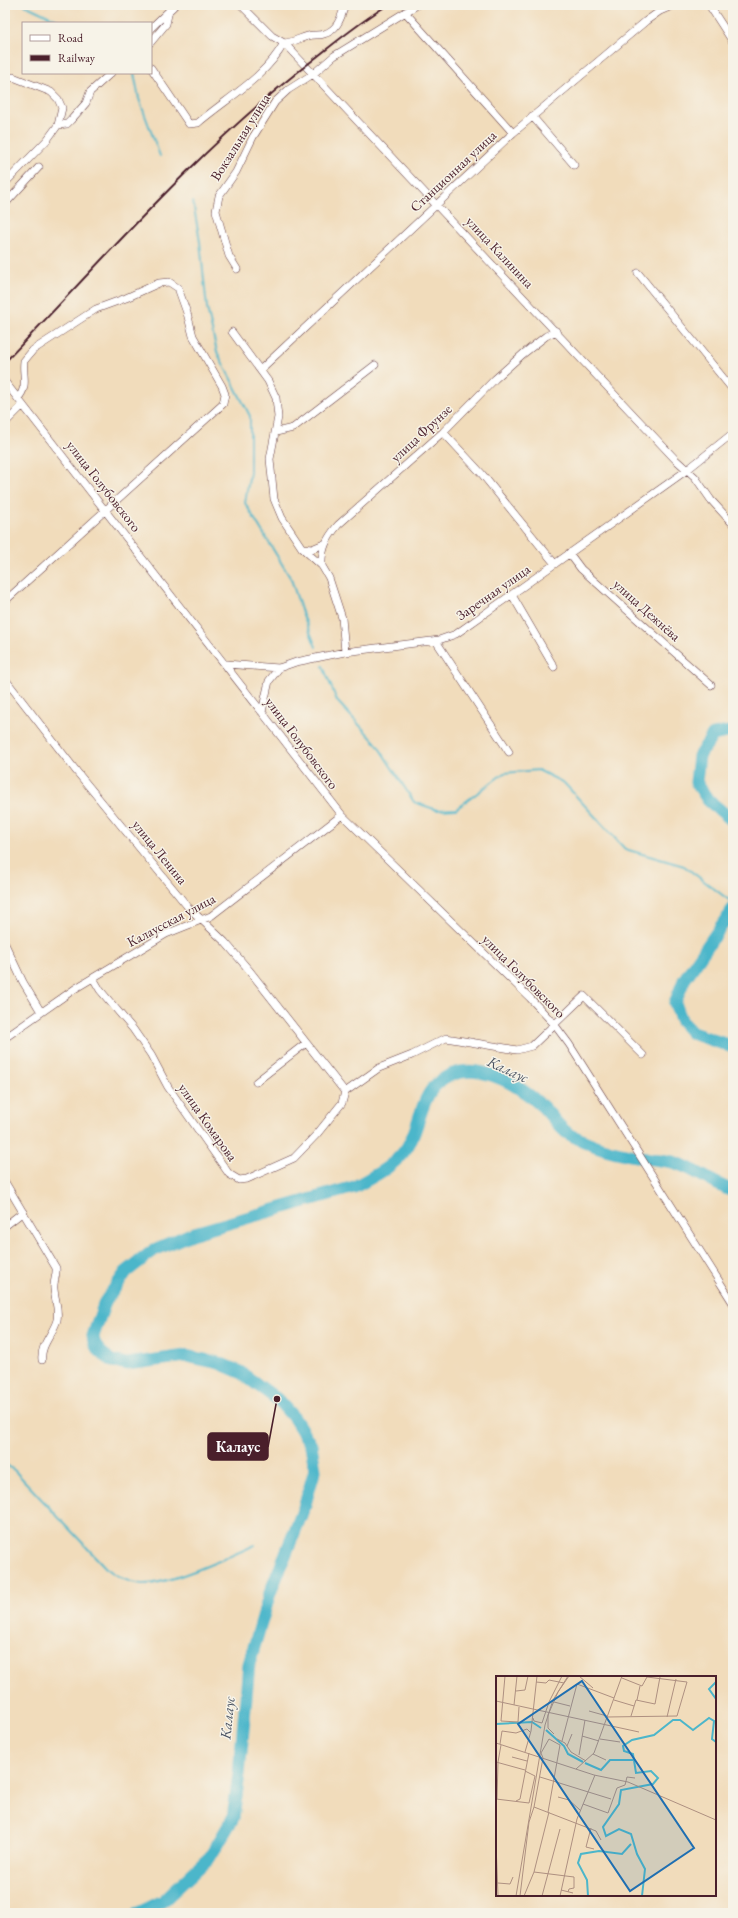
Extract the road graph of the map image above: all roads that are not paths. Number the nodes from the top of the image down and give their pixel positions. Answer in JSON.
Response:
{"nodes":[{"id":1,"x":241,"y":5,"type":"edge"},
{"id":2,"x":346,"y":5,"type":"edge"},
{"id":3,"x":417,"y":5,"type":"edge"},
{"id":4,"x":674,"y":5,"type":"edge"},
{"id":5,"x":710,"y":6,"type":"edge"},
{"id":6,"x":172,"y":8,"type":"edge"},
{"id":7,"x":404,"y":12,"type":"junction"},
{"id":8,"x":152,"y":27,"type":"edge"},
{"id":9,"x":152,"y":41,"type":"edge"},
{"id":10,"x":733,"y":42,"type":"edge"},
{"id":11,"x":284,"y":43,"type":"junction"},
{"id":12,"x":152,"y":69,"type":"edge"},
{"id":13,"x":110,"y":74,"type":"edge"},
{"id":14,"x":313,"y":74,"type":"junction"},
{"id":15,"x":5,"y":80,"type":"edge"},
{"id":16,"x":532,"y":116,"type":"junction"},
{"id":17,"x":58,"y":125,"type":"junction"},
{"id":18,"x":513,"y":133,"type":"junction"},
{"id":19,"x":574,"y":165,"type":"dead end"},
{"id":20,"x":39,"y":167,"type":"dead end"},
{"id":21,"x":7,"y":180,"type":"edge"},
{"id":22,"x":19,"y":189,"type":"junction"},
{"id":23,"x":5,"y":204,"type":"edge"},
{"id":24,"x":437,"y":204,"type":"junction"},
{"id":25,"x":237,"y":269,"type":"dead end"},
{"id":26,"x":638,"y":273,"type":"dead end"},
{"id":27,"x":556,"y":331,"type":"junction"},
{"id":28,"x":232,"y":332,"type":"dead end"},
{"id":29,"x":374,"y":365,"type":"dead end"},
{"id":30,"x":260,"y":370,"type":"junction"},
{"id":31,"x":5,"y":382,"type":"edge"},
{"id":32,"x":733,"y":390,"type":"edge"},
{"id":33,"x":18,"y":398,"type":"junction"},
{"id":34,"x":23,"y":405,"type":"junction"},
{"id":35,"x":5,"y":423,"type":"edge"},
{"id":36,"x":276,"y":432,"type":"junction"},
{"id":37,"x":443,"y":432,"type":"junction"},
{"id":38,"x":733,"y":433,"type":"edge"},
{"id":39,"x":687,"y":470,"type":"junction"},
{"id":40,"x":106,"y":511,"type":"junction"},
{"id":41,"x":733,"y":524,"type":"edge"},
{"id":42,"x":324,"y":544,"type":"junction"},
{"id":43,"x":302,"y":548,"type":"junction"},
{"id":44,"x":569,"y":553,"type":"junction"},
{"id":45,"x":555,"y":564,"type":"junction"},
{"id":46,"x":322,"y":566,"type":"junction"},
{"id":47,"x":512,"y":595,"type":"junction"},
{"id":48,"x":5,"y":601,"type":"edge"},
{"id":49,"x":436,"y":641,"type":"junction"},
{"id":50,"x":345,"y":652,"type":"junction"},
{"id":51,"x":226,"y":664,"type":"junction"},
{"id":52,"x":554,"y":667,"type":"dead end"},
{"id":53,"x":279,"y":668,"type":"junction"},
{"id":54,"x":5,"y":679,"type":"edge"},
{"id":55,"x":711,"y":685,"type":"dead end"},
{"id":56,"x":262,"y":712,"type":"junction"},
{"id":57,"x":509,"y":752,"type":"dead end"},
{"id":58,"x":342,"y":816,"type":"junction"},
{"id":59,"x":200,"y":920,"type":"junction"},
{"id":60,"x":5,"y":944,"type":"edge"},
{"id":61,"x":93,"y":978,"type":"junction"},
{"id":62,"x":41,"y":1012,"type":"junction"},
{"id":63,"x":554,"y":1024,"type":"junction"},
{"id":64,"x":5,"y":1038,"type":"edge"},
{"id":65,"x":306,"y":1043,"type":"junction"},
{"id":66,"x":643,"y":1055,"type":"dead end"},
{"id":67,"x":256,"y":1082,"type":"dead end"},
{"id":68,"x":345,"y":1092,"type":"junction"},
{"id":69,"x":5,"y":1182,"type":"edge"},
{"id":70,"x":23,"y":1212,"type":"junction"},
{"id":71,"x":5,"y":1226,"type":"edge"},
{"id":72,"x":733,"y":1303,"type":"edge"},
{"id":73,"x":42,"y":1360,"type":"dead end"}],
"edges":[{"from":1,"to":11,"type":"street","name":"улица Калинина"},
{"from":2,"to":11,"type":"street"},
{"from":3,"to":7,"type":"street","name":"Вокзальная улица"},
{"from":4,"to":16,"type":"street","name":"Станционная улица"},
{"from":5,"to":10,"type":"street"},
{"from":6,"to":8,"type":"street"},
{"from":6,"to":9,"type":"street"},
{"from":7,"to":14,"type":"street","name":"Вокзальная улица"},
{"from":7,"to":18,"type":"street"},
{"from":11,"to":12,"type":"street","name":"Вокзальная улица"},
{"from":11,"to":14,"type":"street","name":"улица Калинина"},
{"from":13,"to":17,"type":"street"},
{"from":14,"to":24,"type":"street","name":"улица Калинина"},
{"from":14,"to":25,"type":"street","name":"Вокзальная улица"},
{"from":15,"to":17,"type":"street"},
{"from":16,"to":18,"type":"street","name":"Станционная улица"},
{"from":16,"to":19,"type":"street"},
{"from":17,"to":21,"type":"street"},
{"from":18,"to":24,"type":"street","name":"Станционная улица"},
{"from":20,"to":22,"type":"street"},
{"from":21,"to":22,"type":"street"},
{"from":22,"to":23,"type":"street"},
{"from":24,"to":27,"type":"street","name":"улица Калинина"},
{"from":24,"to":30,"type":"street","name":"Станционная улица"},
{"from":26,"to":32,"type":"street"},
{"from":27,"to":37,"type":"street","name":"улица Фрунзе"},
{"from":27,"to":39,"type":"street","name":"улица Калинина"},
{"from":28,"to":30,"type":"street"},
{"from":29,"to":36,"type":"street"},
{"from":30,"to":36,"type":"street"},
{"from":31,"to":33,"type":"street","name":"улица Голубовского"},
{"from":33,"to":34,"type":"street","name":"улица Голубовского"},
{"from":33,"to":40,"type":"street"},
{"from":34,"to":35,"type":"street"},
{"from":34,"to":40,"type":"street","name":"улица Голубовского"},
{"from":36,"to":43,"type":"street"},
{"from":37,"to":42,"type":"street","name":"улица Фрунзе"},
{"from":37,"to":45,"type":"street"},
{"from":38,"to":39,"type":"street","name":"Заречная улица"},
{"from":39,"to":41,"type":"street","name":"улица Калинина"},
{"from":39,"to":44,"type":"street","name":"Заречная улица"},
{"from":40,"to":48,"type":"street"},
{"from":40,"to":51,"type":"street","name":"улица Голубовского"},
{"from":42,"to":43,"type":"street"},
{"from":42,"to":46,"type":"street"},
{"from":43,"to":46,"type":"street"},
{"from":44,"to":45,"type":"street","name":"Заречная улица"},
{"from":44,"to":55,"type":"street","name":"улица Дежнёва"},
{"from":45,"to":47,"type":"street","name":"Заречная улица"},
{"from":46,"to":50,"type":"street"},
{"from":47,"to":49,"type":"street","name":"Заречная улица"},
{"from":47,"to":52,"type":"street"},
{"from":49,"to":50,"type":"street","name":"Заречная улица"},
{"from":49,"to":57,"type":"street"},
{"from":50,"to":53,"type":"street","name":"Заречная улица"},
{"from":51,"to":53,"type":"street","name":"Заречная улица"},
{"from":51,"to":56,"type":"street","name":"улица Голубовского"},
{"from":53,"to":56,"type":"street"},
{"from":54,"to":59,"type":"street","name":"улица Ленина"},
{"from":56,"to":58,"type":"street","name":"улица Голубовского"},
{"from":58,"to":59,"type":"street","name":"Калаусская улица"},
{"from":58,"to":63,"type":"street","name":"улица Голубовского"},
{"from":59,"to":61,"type":"street","name":"Калаусская улица"},
{"from":59,"to":65,"type":"street","name":"улица Ленина"},
{"from":60,"to":62,"type":"street"},
{"from":61,"to":62,"type":"street","name":"Калаусская улица"},
{"from":61,"to":68,"type":"street","name":"улица Комарова"},
{"from":62,"to":64,"type":"street","name":"Калаусская улица"},
{"from":63,"to":66,"type":"street","name":"улица Комарова"},
{"from":63,"to":68,"type":"street","name":"улица Комарова"},
{"from":63,"to":72,"type":"street","name":"улица Голубовского"},
{"from":65,"to":67,"type":"street"},
{"from":65,"to":68,"type":"street","name":"улица Ленина"},
{"from":69,"to":70,"type":"street"},
{"from":70,"to":71,"type":"street"},
{"from":70,"to":73,"type":"street"}]}
